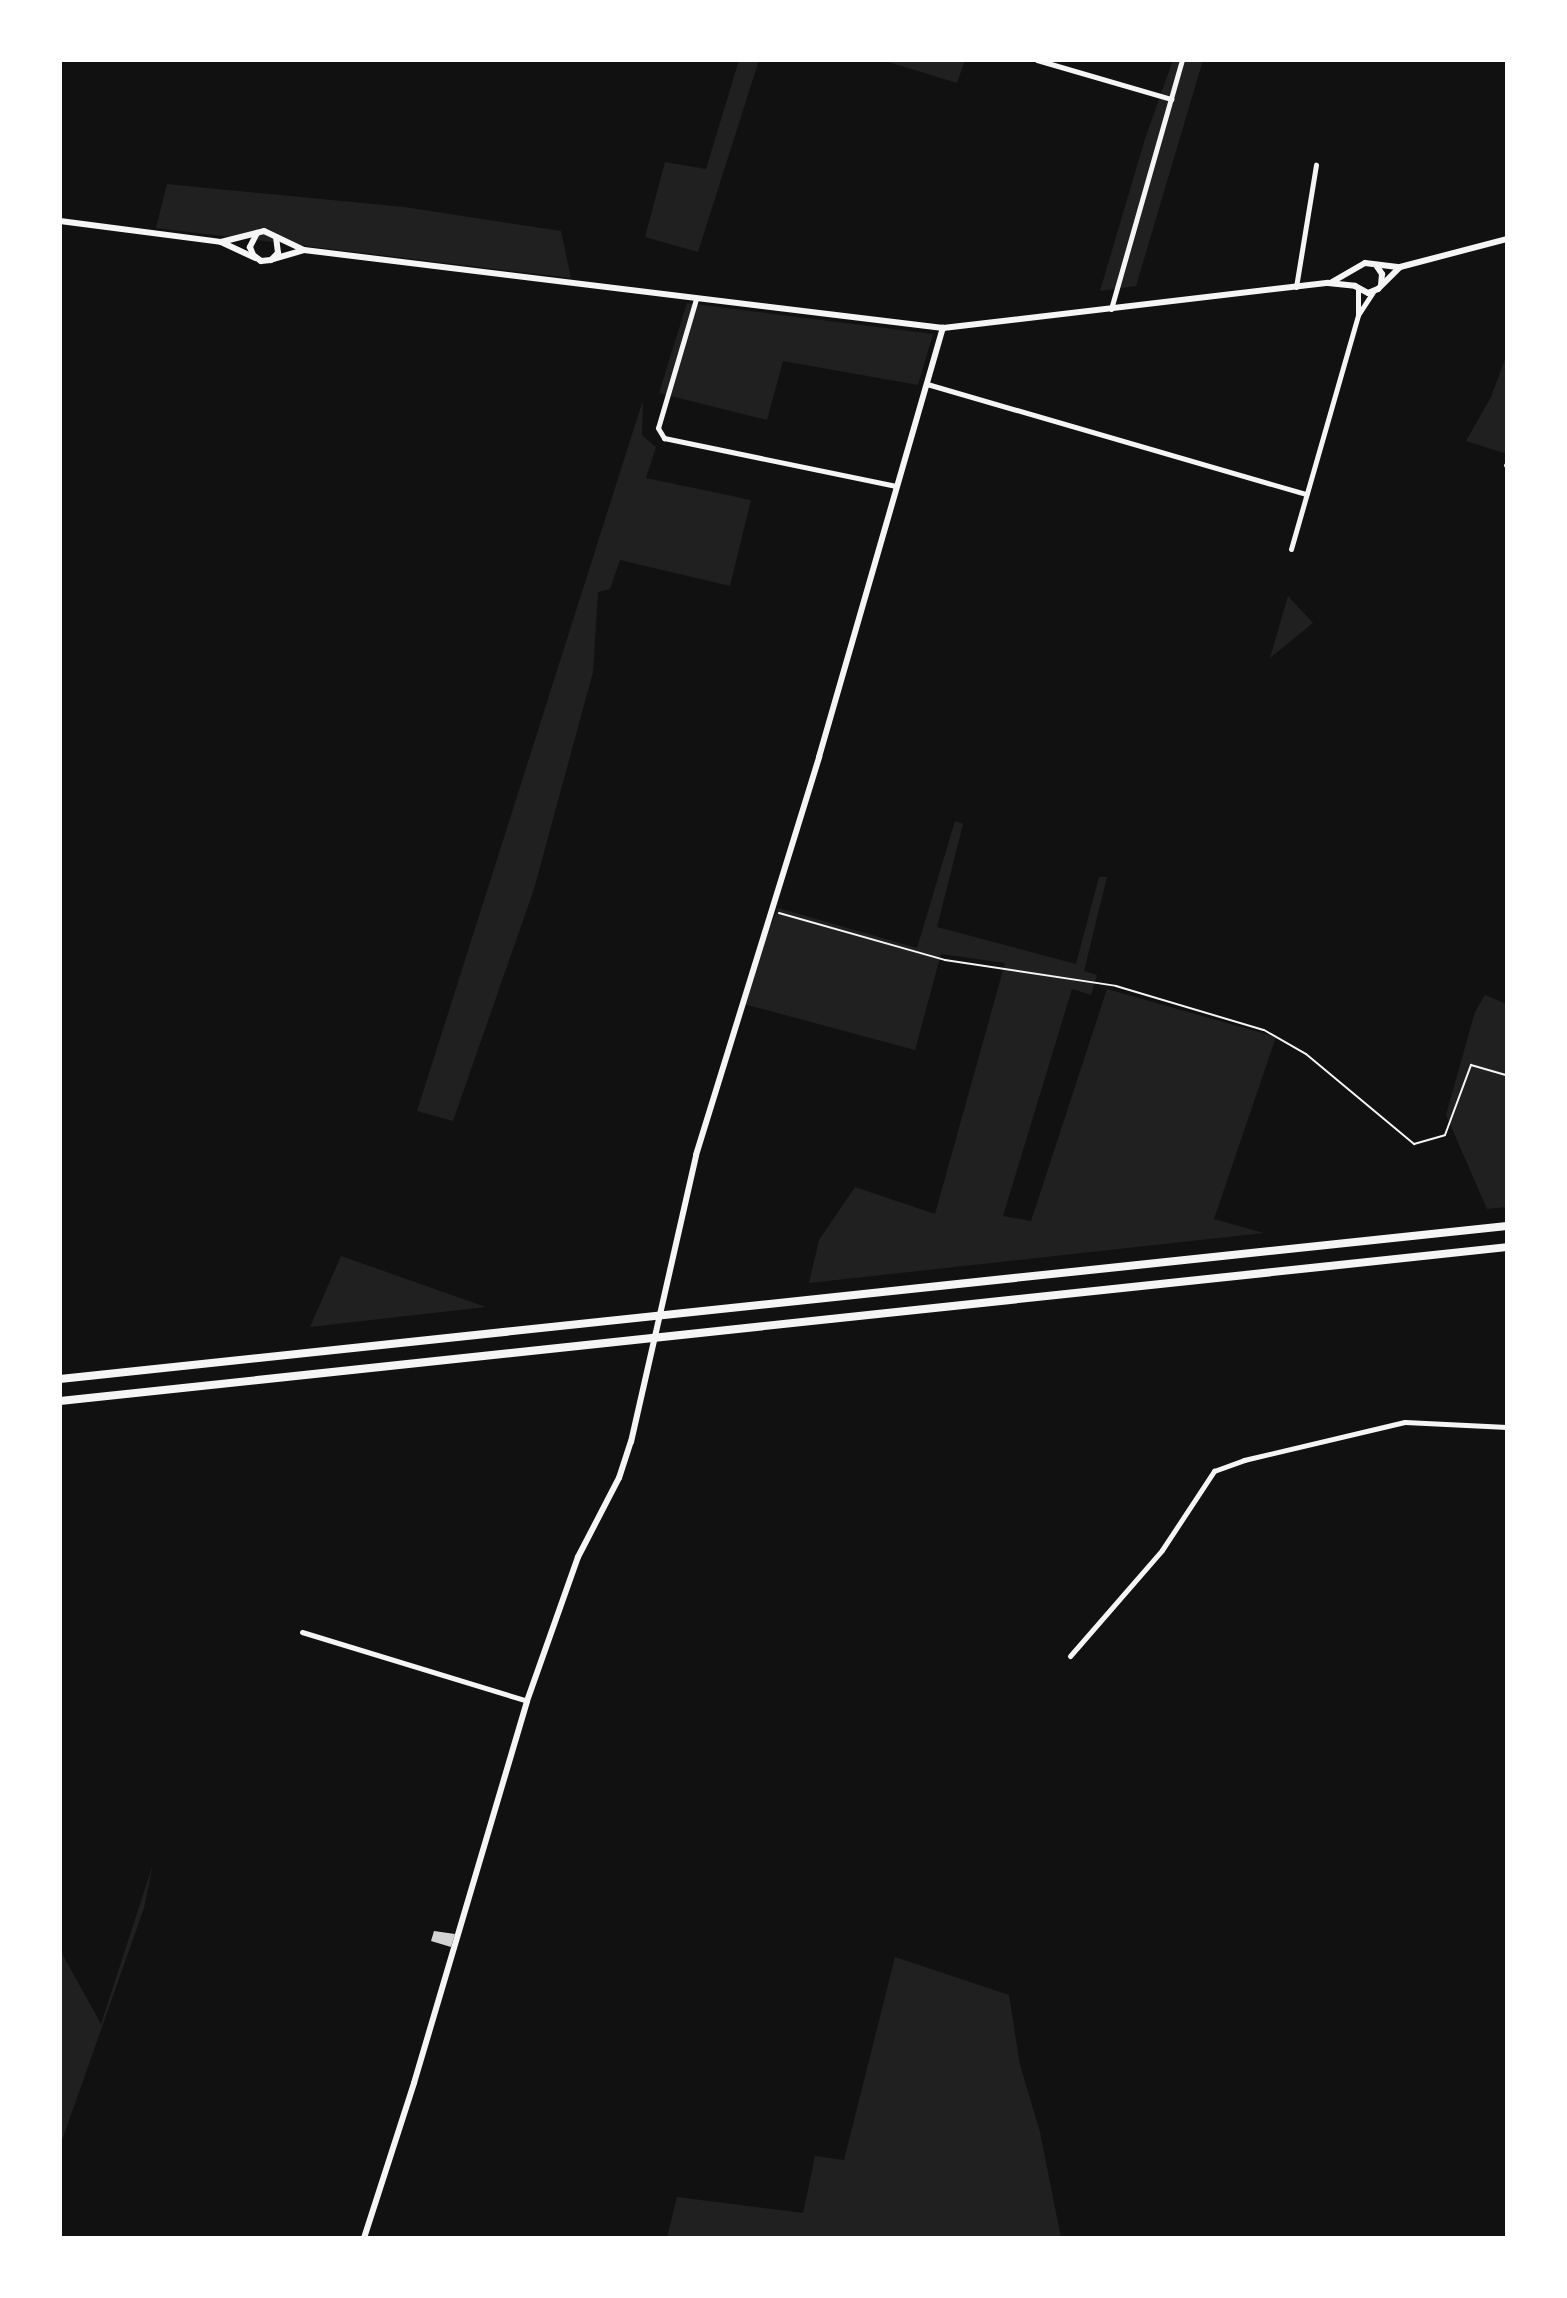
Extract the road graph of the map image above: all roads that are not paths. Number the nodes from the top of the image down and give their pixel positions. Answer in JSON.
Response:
{"nodes":[{"id":1,"x":1037,"y":60,"type":"edge"},
{"id":2,"x":1182,"y":60,"type":"edge"},
{"id":3,"x":1171,"y":99,"type":"junction"},
{"id":4,"x":1316,"y":165,"type":"dead end"},
{"id":5,"x":60,"y":221,"type":"edge"},
{"id":6,"x":259,"y":232,"type":"junction"},
{"id":7,"x":274,"y":234,"type":"junction"},
{"id":8,"x":1507,"y":239,"type":"edge"},
{"id":9,"x":221,"y":242,"type":"junction"},
{"id":10,"x":304,"y":250,"type":"junction"},
{"id":11,"x":256,"y":258,"type":"junction"},
{"id":12,"x":271,"y":260,"type":"junction"},
{"id":13,"x":1376,"y":265,"type":"junction"},
{"id":14,"x":1400,"y":267,"type":"junction"},
{"id":15,"x":1353,"y":273,"type":"junction"},
{"id":16,"x":1328,"y":283,"type":"junction"},
{"id":17,"x":1381,"y":285,"type":"junction"},
{"id":18,"x":1296,"y":287,"type":"junction"},
{"id":19,"x":1356,"y":288,"type":"junction"},
{"id":20,"x":1373,"y":291,"type":"junction"},
{"id":21,"x":696,"y":299,"type":"junction"},
{"id":22,"x":1111,"y":309,"type":"junction"},
{"id":23,"x":1358,"y":315,"type":"junction"},
{"id":24,"x":943,"y":328,"type":"junction"},
{"id":25,"x":927,"y":384,"type":"junction"},
{"id":26,"x":896,"y":486,"type":"junction"},
{"id":27,"x":1306,"y":494,"type":"junction"},
{"id":28,"x":1291,"y":549,"type":"dead end"},
{"id":29,"x":1507,"y":1226,"type":"edge"},
{"id":30,"x":1507,"y":1247,"type":"edge"},
{"id":31,"x":60,"y":1379,"type":"edge"},
{"id":32,"x":60,"y":1401,"type":"edge"},
{"id":33,"x":1507,"y":1427,"type":"edge"},
{"id":34,"x":302,"y":1632,"type":"dead end"},
{"id":35,"x":1070,"y":1656,"type":"dead end"},
{"id":36,"x":527,"y":1701,"type":"junction"},
{"id":37,"x":364,"y":2238,"type":"edge"}],
"edges":[{"from":1,"to":3,"type":"street"},
{"from":2,"to":3,"type":"street"},
{"from":3,"to":22,"type":"street"},
{"from":4,"to":18,"type":"street"},
{"from":5,"to":9,"type":"street"},
{"from":6,"to":7,"type":"street"},
{"from":6,"to":9,"type":"street"},
{"from":6,"to":11,"type":"street"},
{"from":7,"to":10,"type":"street"},
{"from":7,"to":12,"type":"street"},
{"from":8,"to":14,"type":"street"},
{"from":9,"to":11,"type":"street"},
{"from":10,"to":12,"type":"street"},
{"from":10,"to":21,"type":"street"},
{"from":11,"to":12,"type":"street"},
{"from":13,"to":14,"type":"street"},
{"from":13,"to":15,"type":"street"},
{"from":13,"to":17,"type":"street"},
{"from":14,"to":17,"type":"street"},
{"from":15,"to":16,"type":"street"},
{"from":15,"to":19,"type":"street"},
{"from":16,"to":18,"type":"street"},
{"from":16,"to":19,"type":"street"},
{"from":17,"to":20,"type":"street"},
{"from":18,"to":22,"type":"street"},
{"from":19,"to":20,"type":"street"},
{"from":19,"to":23,"type":"street"},
{"from":20,"to":23,"type":"street"},
{"from":21,"to":24,"type":"street"},
{"from":21,"to":26,"type":"street"},
{"from":22,"to":24,"type":"street"},
{"from":23,"to":27,"type":"street"},
{"from":24,"to":25,"type":"street"},
{"from":25,"to":26,"type":"street"},
{"from":25,"to":27,"type":"street"},
{"from":26,"to":36,"type":"street"},
{"from":27,"to":28,"type":"street"},
{"from":29,"to":31,"type":"highway"},
{"from":30,"to":32,"type":"highway"},
{"from":33,"to":35,"type":"street"},
{"from":34,"to":36,"type":"street"},
{"from":36,"to":37,"type":"street"}]}
